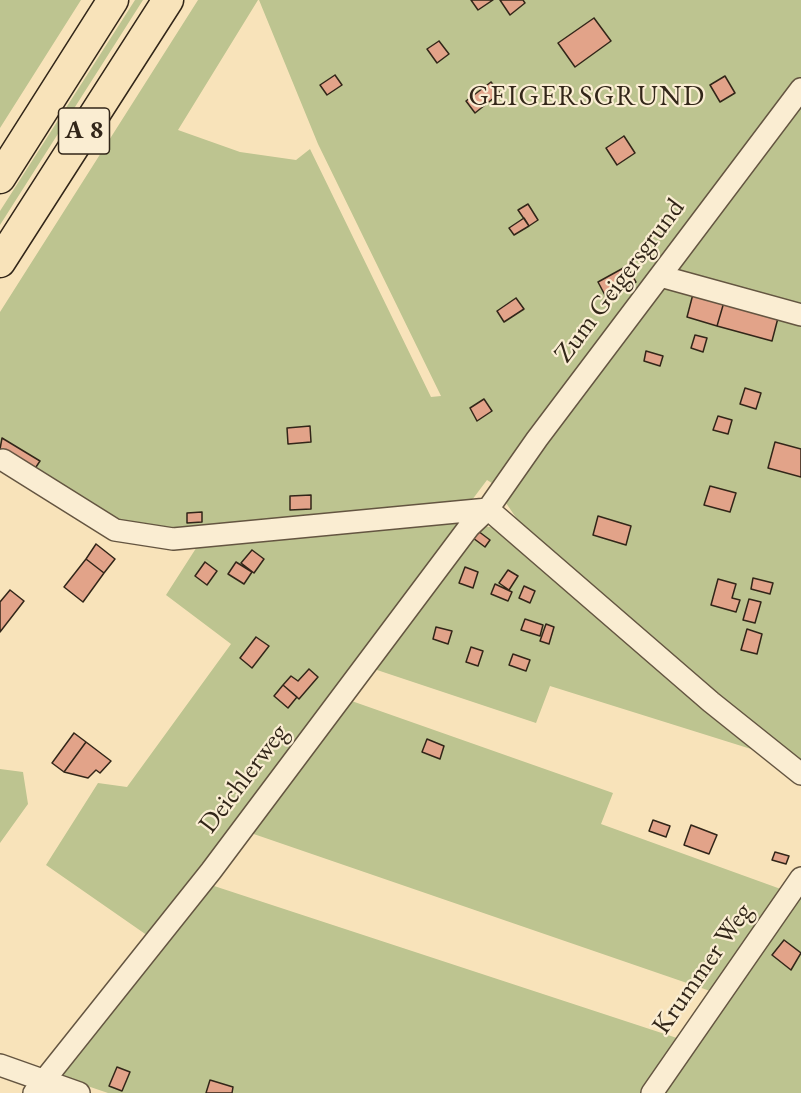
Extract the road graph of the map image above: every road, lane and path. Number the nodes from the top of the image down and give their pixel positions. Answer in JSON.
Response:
{"nodes":[{"id":1,"x":113,"y":0,"type":"edge"},
{"id":2,"x":168,"y":0,"type":"edge"},
{"id":3,"x":801,"y":89,"type":"edge"},
{"id":4,"x":0,"y":178,"type":"edge"},
{"id":5,"x":0,"y":262,"type":"edge"},
{"id":6,"x":660,"y":276,"type":"junction"},
{"id":7,"x":801,"y":315,"type":"edge"},
{"id":8,"x":3,"y":460,"type":"dead end"},
{"id":9,"x":488,"y":509,"type":"junction"},
{"id":10,"x":801,"y":774,"type":"edge"},
{"id":11,"x":801,"y":878,"type":"edge"},
{"id":12,"x":0,"y":1065,"type":"edge"},
{"id":13,"x":38,"y":1087,"type":"edge"},
{"id":14,"x":79,"y":1093,"type":"edge"},
{"id":15,"x":652,"y":1093,"type":"edge"}],
"edges":[{"from":1,"to":4,"type":"highway","number":"A 8"},
{"from":2,"to":5,"type":"highway","number":"A 8"},
{"from":3,"to":6,"type":"lane","name":"Zum Geigersgrund"},
{"from":6,"to":7,"type":"lane"},
{"from":6,"to":9,"type":"lane","name":"Zum Geigersgrund"},
{"from":8,"to":9,"type":"lane"},
{"from":9,"to":10,"type":"lane"},
{"from":9,"to":13,"type":"lane","name":"Deichlerweg"},
{"from":11,"to":15,"type":"lane","name":"Krummer Weg"},
{"from":12,"to":13,"type":"lane"},
{"from":13,"to":14,"type":"lane"}]}
